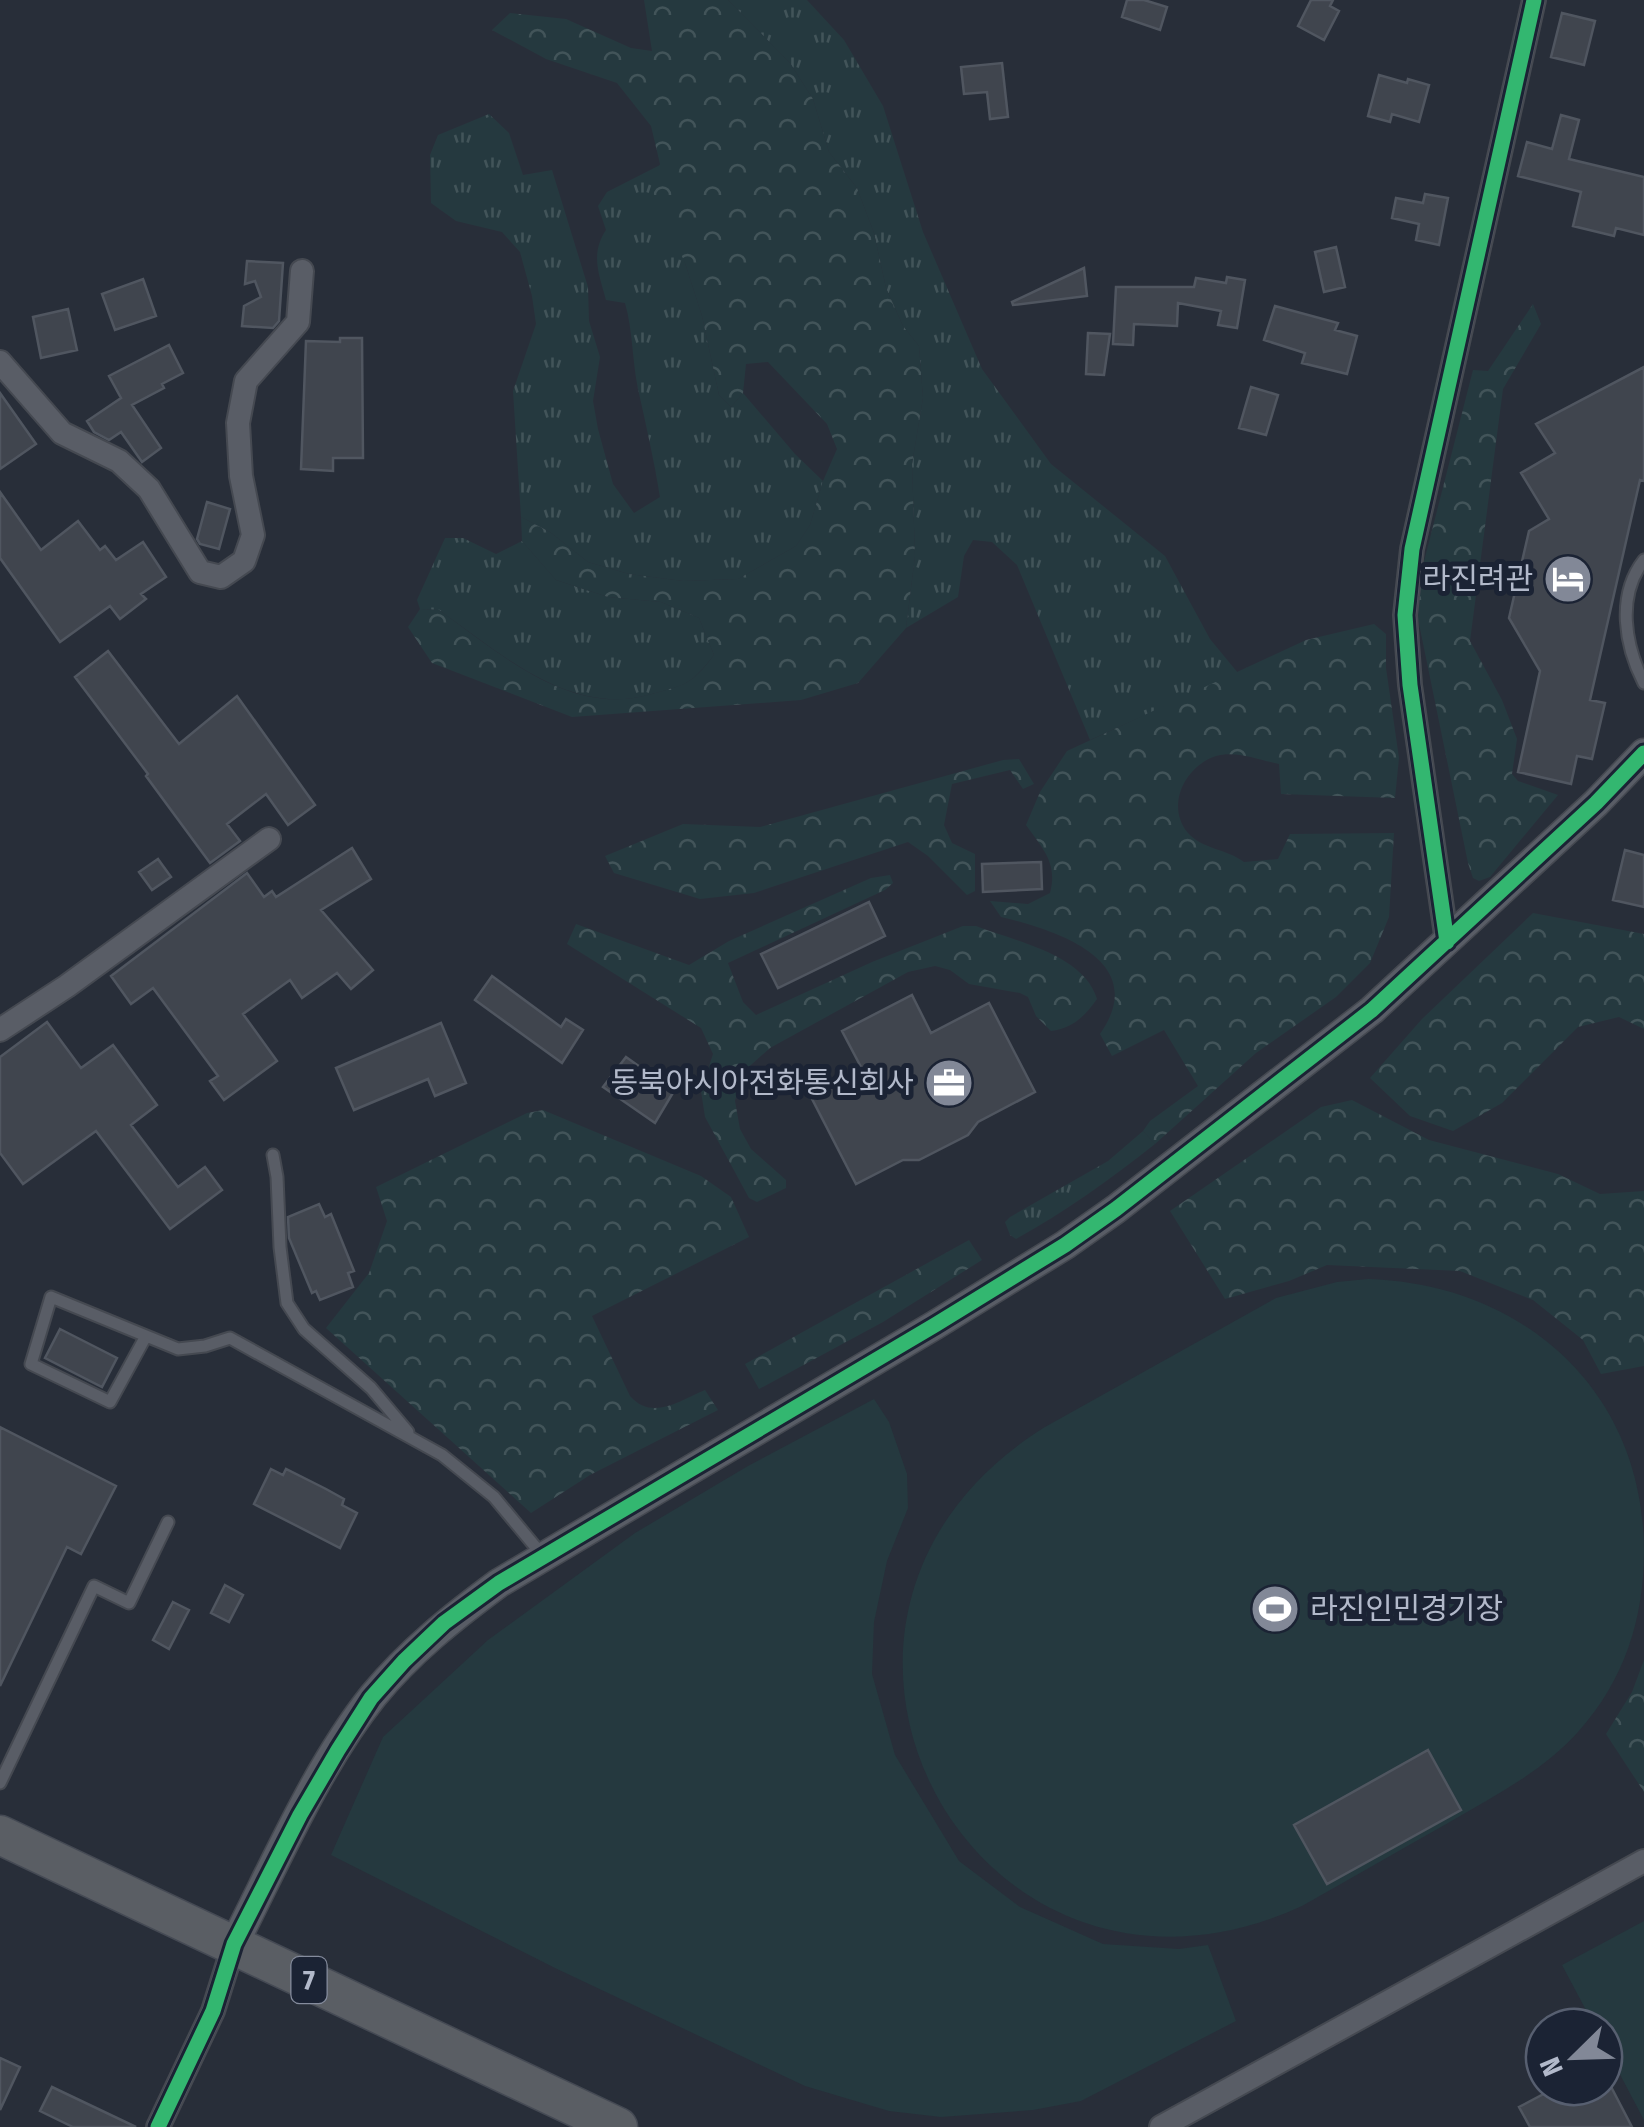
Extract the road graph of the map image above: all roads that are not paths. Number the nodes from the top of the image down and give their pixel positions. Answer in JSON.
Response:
{"nodes":[{"id":1,"x":1534,"y":0,"type":"edge"},
{"id":2,"x":302,"y":271,"type":"dead end"},
{"id":3,"x":0,"y":362,"type":"edge"},
{"id":4,"x":1644,"y":560,"type":"edge"},
{"id":5,"x":1644,"y":683,"type":"edge"},
{"id":6,"x":1644,"y":753,"type":"edge"},
{"id":7,"x":269,"y":838,"type":"dead end"},
{"id":8,"x":1447,"y":942,"type":"junction"},
{"id":9,"x":0,"y":1030,"type":"edge"},
{"id":10,"x":273,"y":1155,"type":"dead end"},
{"id":11,"x":146,"y":1336,"type":"junction"},
{"id":12,"x":414,"y":1440,"type":"junction"},
{"id":13,"x":168,"y":1522,"type":"dead end"},
{"id":14,"x":543,"y":1556,"type":"junction"},
{"id":15,"x":0,"y":1783,"type":"edge"},
{"id":16,"x":0,"y":1835,"type":"edge"},
{"id":17,"x":1644,"y":1861,"type":"edge"},
{"id":18,"x":234,"y":1944,"type":"junction"},
{"id":19,"x":158,"y":2127,"type":"edge"},
{"id":20,"x":618,"y":2127,"type":"edge"},
{"id":21,"x":1161,"y":2127,"type":"edge"}],
"edges":[{"from":1,"to":8,"type":"street"},
{"from":2,"to":3,"type":"street"},
{"from":4,"to":5,"type":"lane"},
{"from":6,"to":8,"type":"street"},
{"from":7,"to":9,"type":"street"},
{"from":8,"to":14,"type":"street"},
{"from":10,"to":12,"type":"lane"},
{"from":11,"to":11,"type":"lane"},
{"from":11,"to":12,"type":"lane"},
{"from":12,"to":14,"type":"lane"},
{"from":13,"to":15,"type":"lane"},
{"from":14,"to":18,"type":"street"},
{"from":16,"to":18,"type":"highway","number":"7"},
{"from":17,"to":21,"type":"street"},
{"from":18,"to":19,"type":"street"},
{"from":18,"to":20,"type":"highway","number":"7"}]}
